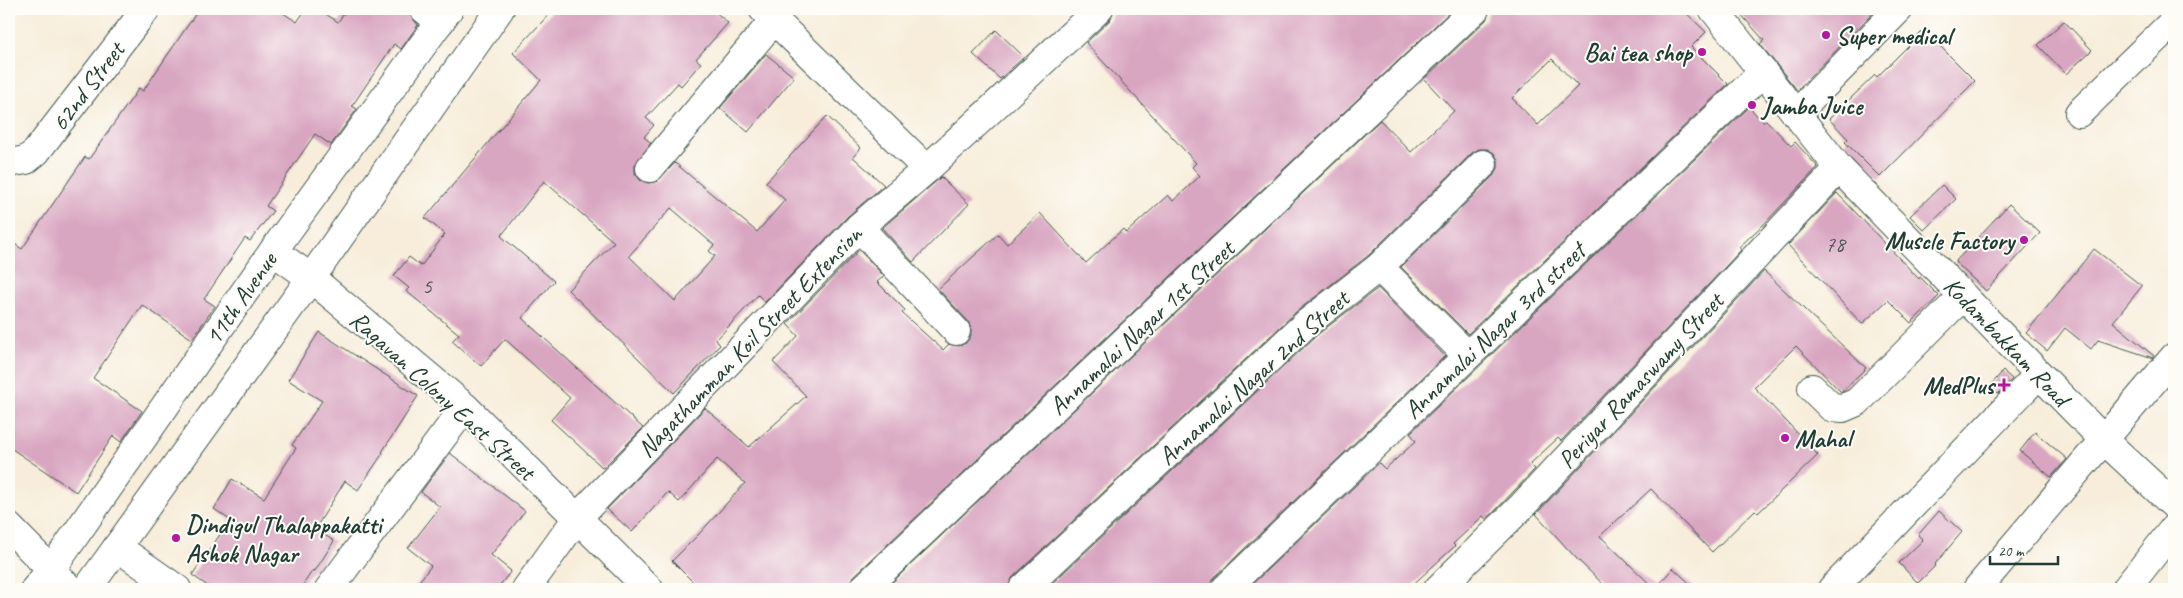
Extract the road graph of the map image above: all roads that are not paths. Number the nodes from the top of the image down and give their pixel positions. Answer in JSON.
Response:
{"nodes":[{"id":1,"x":146,"y":9,"type":"edge"},
{"id":2,"x":500,"y":9,"type":"edge"},
{"id":3,"x":1099,"y":9,"type":"edge"},
{"id":4,"x":1475,"y":9,"type":"edge"},
{"id":5,"x":1713,"y":9,"type":"edge"},
{"id":6,"x":1900,"y":9,"type":"edge"},
{"id":7,"x":438,"y":13,"type":"edge"},
{"id":8,"x":768,"y":14,"type":"edge"},
{"id":9,"x":2174,"y":21,"type":"edge"},
{"id":10,"x":1763,"y":72,"type":"junction"},
{"id":11,"x":2079,"y":113,"type":"dead end"},
{"id":12,"x":1796,"y":114,"type":"junction"},
{"id":13,"x":17,"y":161,"type":"edge"},
{"id":14,"x":1483,"y":164,"type":"dead end"},
{"id":15,"x":650,"y":168,"type":"dead end"},
{"id":16,"x":1839,"y":168,"type":"junction"},
{"id":17,"x":927,"y":169,"type":"junction"},
{"id":18,"x":859,"y":227,"type":"junction"},
{"id":19,"x":273,"y":251,"type":"junction"},
{"id":20,"x":1379,"y":267,"type":"junction"},
{"id":21,"x":311,"y":278,"type":"junction"},
{"id":22,"x":1963,"y":296,"type":"junction"},
{"id":23,"x":956,"y":330,"type":"dead end"},
{"id":24,"x":1467,"y":355,"type":"junction"},
{"id":25,"x":2174,"y":357,"type":"edge"},
{"id":26,"x":2038,"y":374,"type":"junction"},
{"id":27,"x":1812,"y":388,"type":"dead end"},
{"id":28,"x":465,"y":407,"type":"junction"},
{"id":29,"x":2103,"y":439,"type":"junction"},
{"id":30,"x":2174,"y":505,"type":"edge"},
{"id":31,"x":577,"y":518,"type":"junction"},
{"id":32,"x":9,"y":527,"type":"edge"},
{"id":33,"x":2174,"y":528,"type":"edge"},
{"id":34,"x":117,"y":547,"type":"junction"},
{"id":35,"x":43,"y":580,"type":"edge"},
{"id":36,"x":70,"y":589,"type":"edge"},
{"id":37,"x":87,"y":589,"type":"edge"},
{"id":38,"x":176,"y":589,"type":"edge"},
{"id":39,"x":329,"y":589,"type":"edge"},
{"id":40,"x":526,"y":589,"type":"edge"},
{"id":41,"x":649,"y":589,"type":"edge"},
{"id":42,"x":863,"y":589,"type":"edge"},
{"id":43,"x":1022,"y":589,"type":"edge"},
{"id":44,"x":1225,"y":589,"type":"edge"},
{"id":45,"x":1438,"y":589,"type":"edge"},
{"id":46,"x":1832,"y":589,"type":"edge"},
{"id":47,"x":1977,"y":589,"type":"edge"},
{"id":48,"x":2126,"y":589,"type":"edge"}],
"edges":[{"from":1,"to":13,"type":"street","name":"62nd Street"},
{"from":2,"to":21,"type":"street","name":"11th Avenue"},
{"from":3,"to":17,"type":"street","name":"Nagathamman Koil Street Extension"},
{"from":4,"to":42,"type":"street","name":"Annamalai Nagar 1st Street"},
{"from":5,"to":10,"type":"street","name":"Kodambakkam Road"},
{"from":6,"to":12,"type":"street"},
{"from":7,"to":19,"type":"street","name":"11th Avenue"},
{"from":8,"to":15,"type":"street"},
{"from":8,"to":17,"type":"street"},
{"from":9,"to":11,"type":"street"},
{"from":10,"to":12,"type":"street","name":"Kodambakkam Road"},
{"from":10,"to":24,"type":"street","name":"Annamalai Nagar 3rd street"},
{"from":12,"to":16,"type":"street","name":"Kodambakkam Road"},
{"from":14,"to":20,"type":"street","name":"Annamalai Nagar 2nd Street"},
{"from":16,"to":22,"type":"street","name":"Kodambakkam Road"},
{"from":16,"to":45,"type":"street","name":"Periyar Ramaswamy Street"},
{"from":17,"to":18,"type":"street","name":"Nagathamman Koil Street Extension"},
{"from":18,"to":23,"type":"street"},
{"from":18,"to":31,"type":"street","name":"Nagathamman Koil Street Extension"},
{"from":19,"to":21,"type":"street","name":"Ragavan Colony East Street"},
{"from":19,"to":35,"type":"street","name":"11th Avenue"},
{"from":20,"to":24,"type":"street"},
{"from":20,"to":43,"type":"street","name":"Annamalai Nagar 2nd Street"},
{"from":21,"to":28,"type":"street","name":"Ragavan Colony East Street"},
{"from":21,"to":34,"type":"street","name":"11th Avenue"},
{"from":22,"to":26,"type":"street","name":"Kodambakkam Road"},
{"from":22,"to":27,"type":"street"},
{"from":24,"to":44,"type":"street","name":"Annamalai Nagar 3rd street"},
{"from":25,"to":29,"type":"street"},
{"from":26,"to":29,"type":"street","name":"Kodambakkam Road"},
{"from":26,"to":46,"type":"street"},
{"from":28,"to":31,"type":"street","name":"Ragavan Colony East Street"},
{"from":28,"to":39,"type":"street"},
{"from":29,"to":30,"type":"street","name":"Kodambakkam Road"},
{"from":29,"to":47,"type":"street"},
{"from":31,"to":40,"type":"street","name":"Nagathamman Koil Street Extension"},
{"from":31,"to":41,"type":"street","name":"Ragavan Colony East Street"},
{"from":32,"to":35,"type":"street"},
{"from":33,"to":48,"type":"street"},
{"from":34,"to":37,"type":"street","name":"11th Avenue"},
{"from":34,"to":38,"type":"street"},
{"from":35,"to":36,"type":"street"}]}
